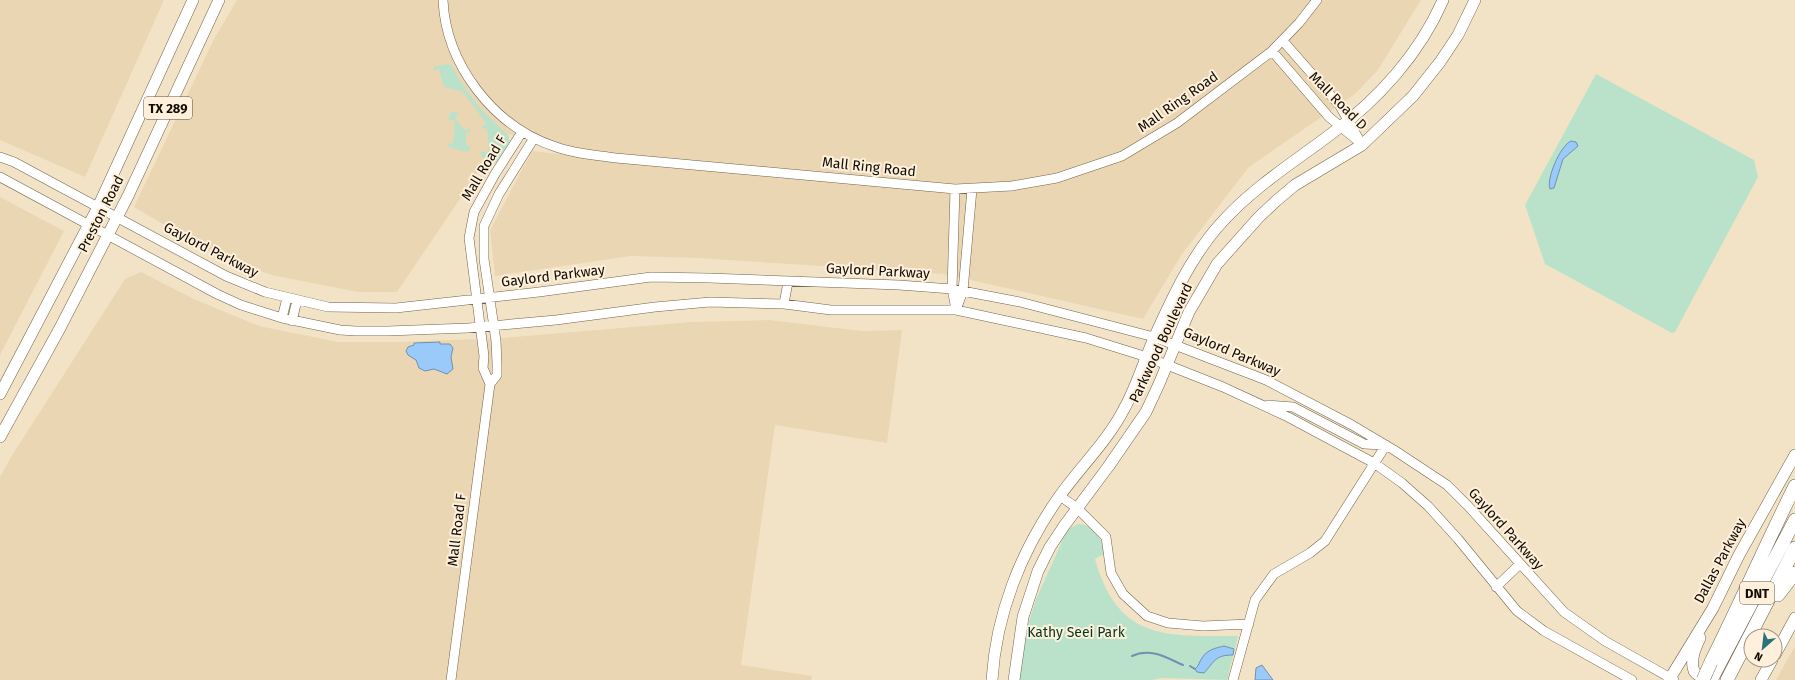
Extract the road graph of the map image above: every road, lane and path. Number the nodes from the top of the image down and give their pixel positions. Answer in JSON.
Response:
{"nodes":[{"id":1,"x":193,"y":0,"type":"edge"},
{"id":2,"x":219,"y":0,"type":"edge"},
{"id":3,"x":443,"y":0,"type":"edge"},
{"id":4,"x":1317,"y":0,"type":"edge"},
{"id":5,"x":1443,"y":0,"type":"edge"},
{"id":6,"x":1475,"y":0,"type":"edge"},
{"id":7,"x":1283,"y":41,"type":"junction"},
{"id":8,"x":1272,"y":51,"type":"junction"},
{"id":9,"x":1344,"y":124,"type":"junction"},
{"id":10,"x":522,"y":132,"type":"junction"},
{"id":11,"x":534,"y":138,"type":"junction"},
{"id":12,"x":1362,"y":145,"type":"junction"},
{"id":13,"x":0,"y":157,"type":"edge"},
{"id":14,"x":495,"y":174,"type":"junction"},
{"id":15,"x":0,"y":177,"type":"edge"},
{"id":16,"x":507,"y":181,"type":"junction"},
{"id":17,"x":955,"y":189,"type":"junction"},
{"id":18,"x":972,"y":189,"type":"junction"},
{"id":19,"x":98,"y":207,"type":"junction"},
{"id":20,"x":117,"y":217,"type":"junction"},
{"id":21,"x":88,"y":225,"type":"junction"},
{"id":22,"x":108,"y":236,"type":"junction"},
{"id":23,"x":788,"y":282,"type":"junction"},
{"id":24,"x":952,"y":289,"type":"junction"},
{"id":25,"x":963,"y":291,"type":"junction"},
{"id":26,"x":287,"y":298,"type":"junction"},
{"id":27,"x":490,"y":298,"type":"junction"},
{"id":28,"x":475,"y":299,"type":"junction"},
{"id":29,"x":297,"y":300,"type":"junction"},
{"id":30,"x":784,"y":304,"type":"junction"},
{"id":31,"x":956,"y":310,"type":"junction"},
{"id":32,"x":282,"y":318,"type":"junction"},
{"id":33,"x":292,"y":321,"type":"junction"},
{"id":34,"x":494,"y":326,"type":"junction"},
{"id":35,"x":479,"y":327,"type":"junction"},
{"id":36,"x":1154,"y":337,"type":"junction"},
{"id":37,"x":1176,"y":344,"type":"junction"},
{"id":38,"x":1147,"y":356,"type":"junction"},
{"id":39,"x":1167,"y":364,"type":"junction"},
{"id":40,"x":490,"y":384,"type":"junction"},
{"id":41,"x":0,"y":394,"type":"edge"},
{"id":42,"x":1261,"y":404,"type":"junction"},
{"id":43,"x":0,"y":437,"type":"edge"},
{"id":44,"x":1386,"y":445,"type":"junction"},
{"id":45,"x":1795,"y":455,"type":"edge"},
{"id":46,"x":1374,"y":463,"type":"junction"},
{"id":47,"x":1795,"y":486,"type":"edge"},
{"id":48,"x":1060,"y":496,"type":"junction"},
{"id":49,"x":1077,"y":508,"type":"junction"},
{"id":50,"x":1795,"y":520,"type":"edge"},
{"id":51,"x":1795,"y":548,"type":"edge"},
{"id":52,"x":1520,"y":564,"type":"junction"},
{"id":53,"x":1795,"y":573,"type":"edge"},
{"id":54,"x":1496,"y":587,"type":"junction"},
{"id":55,"x":1713,"y":608,"type":"junction"},
{"id":56,"x":1795,"y":618,"type":"edge"},
{"id":57,"x":1758,"y":622,"type":"junction"},
{"id":58,"x":1249,"y":624,"type":"junction"},
{"id":59,"x":1783,"y":639,"type":"edge"},
{"id":60,"x":1715,"y":664,"type":"junction"},
{"id":61,"x":1765,"y":668,"type":"edge"},
{"id":62,"x":1767,"y":668,"type":"edge"},
{"id":63,"x":1729,"y":676,"type":"edge"},
{"id":64,"x":1671,"y":679,"type":"edge"},
{"id":65,"x":451,"y":680,"type":"edge"},
{"id":66,"x":992,"y":680,"type":"edge"},
{"id":67,"x":1014,"y":680,"type":"edge"},
{"id":68,"x":1234,"y":680,"type":"edge"},
{"id":69,"x":1632,"y":680,"type":"edge"},
{"id":70,"x":1703,"y":680,"type":"edge"},
{"id":71,"x":1708,"y":680,"type":"edge"},
{"id":72,"x":1711,"y":680,"type":"edge"},
{"id":73,"x":1755,"y":680,"type":"edge"},
{"id":74,"x":1761,"y":680,"type":"edge"}],
"edges":[{"from":1,"to":19,"type":"main road","name":"Preston Road","number":"TX 289"},
{"from":2,"to":20,"type":"main road","name":"Preston Road","number":"TX 289"},
{"from":3,"to":10,"type":"street","name":"Mall Ring Road"},
{"from":4,"to":7,"type":"street","name":"Mall Ring Road"},
{"from":5,"to":9,"type":"main road","name":"Parkwood Boulevard"},
{"from":6,"to":12,"type":"main road","name":"Parkwood Boulevard"},
{"from":7,"to":8,"type":"street","name":"Mall Ring Road"},
{"from":7,"to":9,"type":"street","name":"Mall Road D"},
{"from":8,"to":9,"type":"street","name":"Mall Road D"},
{"from":8,"to":18,"type":"street","name":"Mall Ring Road"},
{"from":9,"to":12,"type":"street","name":"Mall Road D"},
{"from":9,"to":36,"type":"main road","name":"Parkwood Boulevard"},
{"from":10,"to":11,"type":"street","name":"Mall Ring Road"},
{"from":10,"to":14,"type":"street","name":"Mall Road F"},
{"from":11,"to":16,"type":"street","name":"Mall Road F"},
{"from":11,"to":17,"type":"street","name":"Mall Ring Road"},
{"from":12,"to":37,"type":"main road","name":"Parkwood Boulevard"},
{"from":13,"to":19,"type":"street","name":"Gaylord Parkway"},
{"from":14,"to":16,"type":"street"},
{"from":14,"to":28,"type":"street","name":"Mall Road F"},
{"from":15,"to":21,"type":"street"},
{"from":16,"to":27,"type":"street","name":"Mall Road F"},
{"from":17,"to":18,"type":"street","name":"Mall Ring Road"},
{"from":17,"to":24,"type":"street"},
{"from":18,"to":25,"type":"street"},
{"from":19,"to":20,"type":"street","name":"Gaylord Parkway"},
{"from":19,"to":21,"type":"main road","name":"Preston Road","number":"TX 289"},
{"from":20,"to":22,"type":"main road","name":"Preston Road","number":"TX 289"},
{"from":20,"to":26,"type":"street","name":"Gaylord Parkway"},
{"from":21,"to":22,"type":"street"},
{"from":21,"to":41,"type":"main road","name":"Preston Road","number":"TX 289"},
{"from":22,"to":32,"type":"street"},
{"from":22,"to":43,"type":"main road","name":"Preston Road","number":"TX 289"},
{"from":23,"to":24,"type":"street","name":"Gaylord Parkway"},
{"from":23,"to":27,"type":"street","name":"Gaylord Parkway"},
{"from":23,"to":30,"type":"street"},
{"from":24,"to":25,"type":"street","name":"Gaylord Parkway"},
{"from":24,"to":31,"type":"street"},
{"from":25,"to":31,"type":"street"},
{"from":25,"to":36,"type":"street","name":"Gaylord Parkway"},
{"from":26,"to":29,"type":"street","name":"Gaylord Parkway"},
{"from":26,"to":32,"type":"street"},
{"from":27,"to":28,"type":"street","name":"Gaylord Parkway"},
{"from":27,"to":34,"type":"street","name":"Mall Road F"},
{"from":28,"to":29,"type":"street","name":"Gaylord Parkway"},
{"from":28,"to":35,"type":"street","name":"Mall Road F"},
{"from":29,"to":33,"type":"street"},
{"from":30,"to":31,"type":"street"},
{"from":30,"to":34,"type":"street"},
{"from":31,"to":38,"type":"street"},
{"from":32,"to":33,"type":"street"},
{"from":33,"to":35,"type":"street"},
{"from":34,"to":35,"type":"street"},
{"from":34,"to":40,"type":"street","name":"Mall Road F"},
{"from":35,"to":40,"type":"street","name":"Mall Road F"},
{"from":36,"to":37,"type":"street","name":"Gaylord Parkway"},
{"from":36,"to":38,"type":"main road","name":"Parkwood Boulevard"},
{"from":37,"to":39,"type":"main road","name":"Parkwood Boulevard"},
{"from":37,"to":44,"type":"street","name":"Gaylord Parkway"},
{"from":38,"to":39,"type":"street"},
{"from":38,"to":48,"type":"main road","name":"Parkwood Boulevard"},
{"from":39,"to":42,"type":"street"},
{"from":39,"to":49,"type":"main road","name":"Parkwood Boulevard"},
{"from":40,"to":65,"type":"street","name":"Mall Road F"},
{"from":42,"to":44,"type":"street"},
{"from":42,"to":46,"type":"street"},
{"from":44,"to":46,"type":"street"},
{"from":44,"to":52,"type":"street","name":"Gaylord Parkway"},
{"from":45,"to":55,"type":"main road","name":"Dallas Parkway"},
{"from":46,"to":54,"type":"street"},
{"from":46,"to":58,"type":"street"},
{"from":47,"to":60,"type":"highway"},
{"from":48,"to":49,"type":"street"},
{"from":48,"to":66,"type":"main road","name":"Parkwood Boulevard"},
{"from":49,"to":58,"type":"street"},
{"from":49,"to":67,"type":"main road","name":"Parkwood Boulevard"},
{"from":50,"to":60,"type":"highway","number":"DNT"},
{"from":51,"to":57,"type":"highway","number":"DNT"},
{"from":52,"to":54,"type":"street"},
{"from":52,"to":64,"type":"street","name":"Gaylord Parkway"},
{"from":53,"to":57,"type":"highway"},
{"from":54,"to":69,"type":"street"},
{"from":55,"to":64,"type":"main road","name":"Dallas Parkway"},
{"from":55,"to":71,"type":"main road"},
{"from":56,"to":59,"type":"main road"},
{"from":57,"to":63,"type":"highway","number":"DNT"},
{"from":58,"to":68,"type":"street"},
{"from":60,"to":70,"type":"highway","bridge":true},
{"from":60,"to":72,"type":"highway","number":"DNT"},
{"from":61,"to":73,"type":"main road"},
{"from":62,"to":74,"type":"main road"}]}
